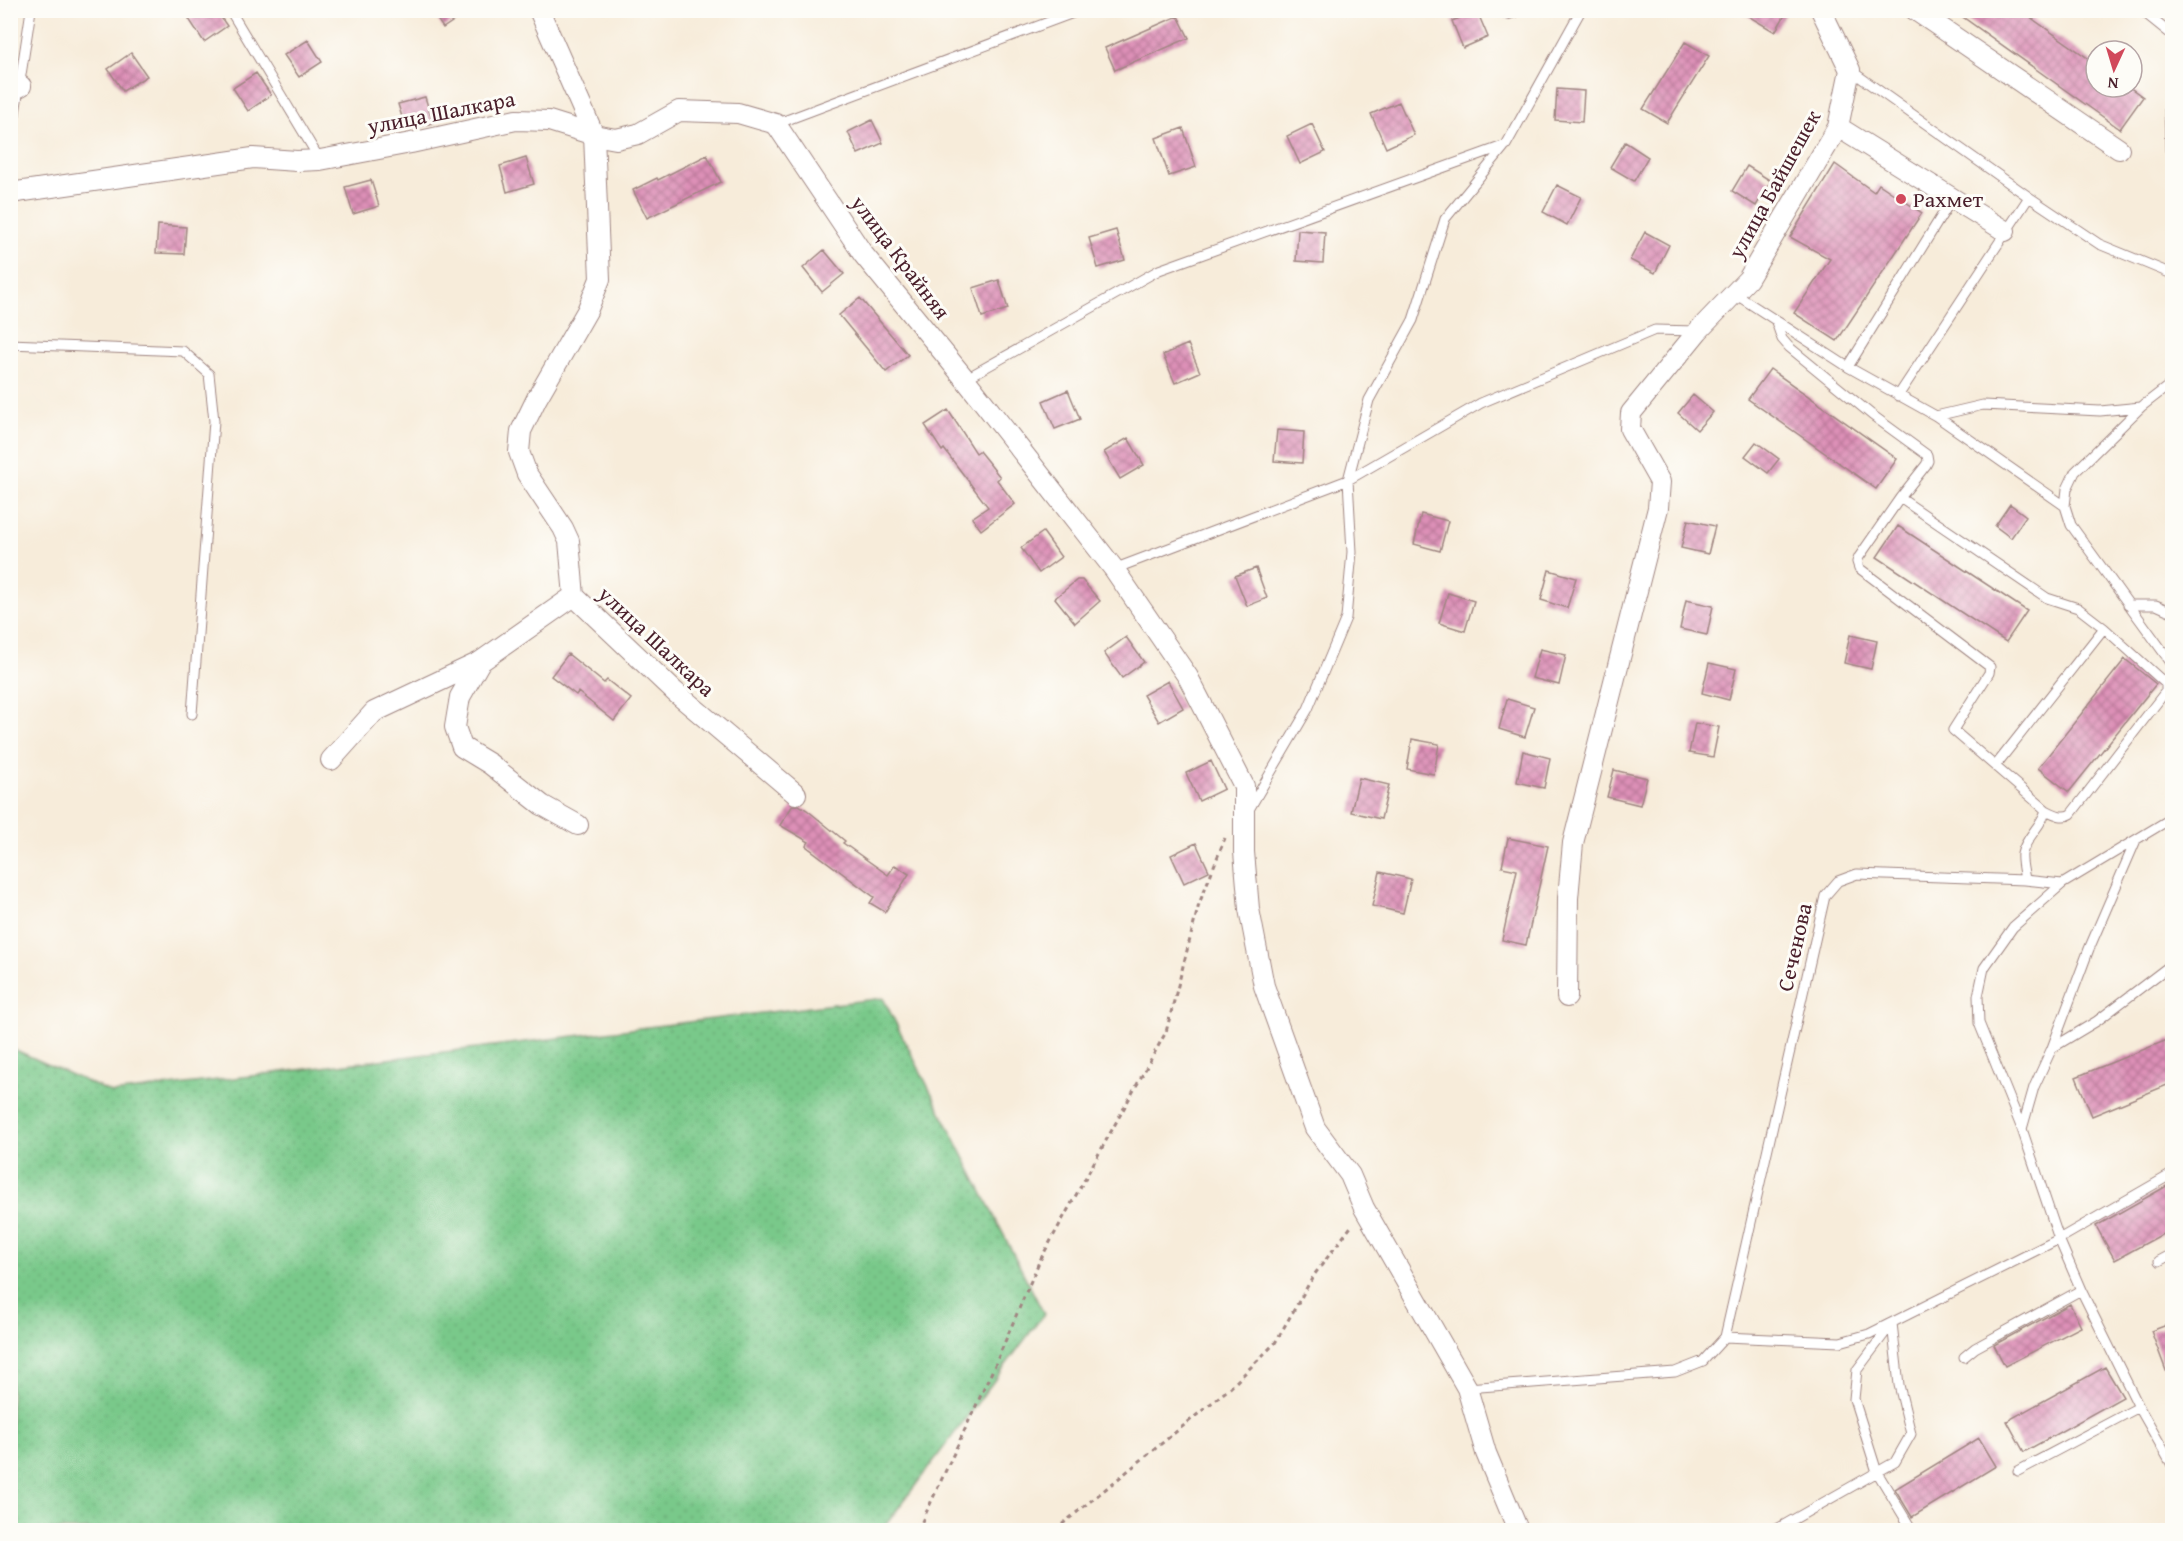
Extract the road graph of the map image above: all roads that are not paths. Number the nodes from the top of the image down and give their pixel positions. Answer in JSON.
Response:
{"nodes":[{"id":1,"x":31,"y":10,"type":"edge"},
{"id":2,"x":230,"y":10,"type":"edge"},
{"id":3,"x":539,"y":10,"type":"edge"},
{"id":4,"x":1081,"y":10,"type":"edge"},
{"id":5,"x":1500,"y":10,"type":"edge"},
{"id":6,"x":1522,"y":10,"type":"edge"},
{"id":7,"x":1581,"y":10,"type":"edge"},
{"id":8,"x":1821,"y":10,"type":"edge"},
{"id":9,"x":1915,"y":10,"type":"edge"},
{"id":10,"x":2141,"y":10,"type":"edge"},
{"id":11,"x":2172,"y":35,"type":"edge"},
{"id":12,"x":1850,"y":70,"type":"junction"},
{"id":13,"x":16,"y":88,"type":"edge"},
{"id":14,"x":2172,"y":89,"type":"edge"},
{"id":15,"x":776,"y":124,"type":"junction"},
{"id":16,"x":1838,"y":127,"type":"junction"},
{"id":17,"x":594,"y":135,"type":"junction"},
{"id":18,"x":1506,"y":145,"type":"junction"},
{"id":19,"x":10,"y":146,"type":"edge"},
{"id":20,"x":2119,"y":149,"type":"dead end"},
{"id":21,"x":2172,"y":154,"type":"edge"},
{"id":22,"x":320,"y":160,"type":"junction"},
{"id":23,"x":10,"y":193,"type":"edge"},
{"id":24,"x":2029,"y":197,"type":"junction"},
{"id":25,"x":1952,"y":199,"type":"junction"},
{"id":26,"x":2005,"y":231,"type":"junction"},
{"id":27,"x":2172,"y":274,"type":"edge"},
{"id":28,"x":1735,"y":294,"type":"junction"},
{"id":29,"x":1775,"y":319,"type":"junction"},
{"id":30,"x":1698,"y":331,"type":"junction"},
{"id":31,"x":10,"y":344,"type":"edge"},
{"id":32,"x":1848,"y":367,"type":"junction"},
{"id":33,"x":965,"y":379,"type":"junction"},
{"id":34,"x":2172,"y":383,"type":"edge"},
{"id":35,"x":1898,"y":396,"type":"junction"},
{"id":36,"x":2141,"y":407,"type":"junction"},
{"id":37,"x":1936,"y":416,"type":"junction"},
{"id":38,"x":1348,"y":480,"type":"junction"},
{"id":39,"x":1900,"y":498,"type":"junction"},
{"id":40,"x":2065,"y":506,"type":"junction"},
{"id":41,"x":1114,"y":568,"type":"junction"},
{"id":42,"x":574,"y":596,"type":"junction"},
{"id":43,"x":2128,"y":605,"type":"junction"},
{"id":44,"x":2172,"y":612,"type":"edge"},
{"id":45,"x":2104,"y":628,"type":"junction"},
{"id":46,"x":480,"y":662,"type":"junction"},
{"id":47,"x":2172,"y":664,"type":"edge"},
{"id":48,"x":192,"y":714,"type":"dead end"},
{"id":49,"x":331,"y":760,"type":"dead end"},
{"id":50,"x":1996,"y":765,"type":"junction"},
{"id":51,"x":796,"y":794,"type":"dead end"},
{"id":52,"x":2046,"y":810,"type":"junction"},
{"id":53,"x":1245,"y":816,"type":"junction"},
{"id":54,"x":2172,"y":818,"type":"edge"},
{"id":55,"x":578,"y":825,"type":"dead end"},
{"id":56,"x":2136,"y":840,"type":"junction"},
{"id":57,"x":2025,"y":879,"type":"junction"},
{"id":58,"x":2062,"y":884,"type":"junction"},
{"id":59,"x":2172,"y":964,"type":"edge"},
{"id":60,"x":1567,"y":997,"type":"dead end"},
{"id":61,"x":2052,"y":1048,"type":"junction"},
{"id":62,"x":2022,"y":1129,"type":"junction"},
{"id":63,"x":2172,"y":1174,"type":"edge"},
{"id":64,"x":2059,"y":1239,"type":"junction"},
{"id":65,"x":2172,"y":1254,"type":"edge"},
{"id":66,"x":2159,"y":1261,"type":"dead end"},
{"id":67,"x":2081,"y":1290,"type":"junction"},
{"id":68,"x":1892,"y":1323,"type":"junction"},
{"id":69,"x":1725,"y":1337,"type":"junction"},
{"id":70,"x":1964,"y":1357,"type":"dead end"},
{"id":71,"x":1467,"y":1388,"type":"junction"},
{"id":72,"x":2139,"y":1407,"type":"junction"},
{"id":73,"x":2172,"y":1465,"type":"edge"},
{"id":74,"x":2018,"y":1471,"type":"dead end"},
{"id":75,"x":1877,"y":1472,"type":"junction"},
{"id":76,"x":1518,"y":1530,"type":"edge"},
{"id":77,"x":1775,"y":1530,"type":"edge"},
{"id":78,"x":1912,"y":1530,"type":"edge"}],
"edges":[{"from":1,"to":13,"type":"lane"},
{"from":2,"to":22,"type":"lane"},
{"from":3,"to":17,"type":"street"},
{"from":4,"to":15,"type":"lane"},
{"from":5,"to":6,"type":"lane"},
{"from":7,"to":18,"type":"lane"},
{"from":8,"to":12,"type":"street"},
{"from":9,"to":20,"type":"street"},
{"from":10,"to":11,"type":"lane"},
{"from":12,"to":16,"type":"street","name":"улица Байшешек"},
{"from":12,"to":24,"type":"lane"},
{"from":13,"to":19,"type":"lane"},
{"from":14,"to":21,"type":"lane"},
{"from":15,"to":17,"type":"street"},
{"from":15,"to":33,"type":"street","name":"улица Крайняя"},
{"from":16,"to":25,"type":"street"},
{"from":16,"to":28,"type":"street","name":"улица Байшешек"},
{"from":17,"to":22,"type":"street","name":"улица Шалкара"},
{"from":17,"to":42,"type":"street","name":"улица Шалкара"},
{"from":18,"to":33,"type":"lane"},
{"from":18,"to":38,"type":"lane"},
{"from":22,"to":23,"type":"street","name":"улица Шалкара"},
{"from":24,"to":26,"type":"lane"},
{"from":24,"to":27,"type":"lane"},
{"from":25,"to":26,"type":"street"},
{"from":25,"to":32,"type":"lane"},
{"from":26,"to":35,"type":"lane"},
{"from":28,"to":29,"type":"lane"},
{"from":28,"to":30,"type":"street","name":"улица Байшешек"},
{"from":29,"to":32,"type":"lane"},
{"from":29,"to":39,"type":"lane"},
{"from":30,"to":38,"type":"lane"},
{"from":30,"to":60,"type":"street","name":"улица Байшешек"},
{"from":31,"to":48,"type":"lane"},
{"from":32,"to":35,"type":"lane"},
{"from":33,"to":41,"type":"street","name":"улица Крайняя"},
{"from":34,"to":36,"type":"lane"},
{"from":35,"to":37,"type":"lane"},
{"from":36,"to":37,"type":"lane"},
{"from":36,"to":40,"type":"lane"},
{"from":37,"to":40,"type":"lane"},
{"from":38,"to":41,"type":"lane"},
{"from":38,"to":53,"type":"lane"},
{"from":39,"to":45,"type":"lane"},
{"from":39,"to":50,"type":"lane"},
{"from":40,"to":43,"type":"lane"},
{"from":41,"to":53,"type":"street","name":"улица Крайняя"},
{"from":42,"to":46,"type":"street"},
{"from":42,"to":51,"type":"street","name":"улица Шалкара"},
{"from":43,"to":44,"type":"lane"},
{"from":43,"to":47,"type":"lane"},
{"from":45,"to":50,"type":"lane"},
{"from":45,"to":52,"type":"lane"},
{"from":46,"to":49,"type":"street"},
{"from":46,"to":55,"type":"street"},
{"from":50,"to":52,"type":"lane"},
{"from":52,"to":57,"type":"lane"},
{"from":53,"to":71,"type":"street","name":"улица Крайняя"},
{"from":54,"to":56,"type":"lane"},
{"from":56,"to":58,"type":"lane"},
{"from":56,"to":61,"type":"lane"},
{"from":57,"to":58,"type":"lane","name":"Сеченова"},
{"from":57,"to":69,"type":"lane","name":"Сеченова"},
{"from":58,"to":62,"type":"lane"},
{"from":59,"to":61,"type":"lane"},
{"from":61,"to":62,"type":"lane"},
{"from":62,"to":64,"type":"lane"},
{"from":63,"to":64,"type":"lane"},
{"from":64,"to":67,"type":"lane"},
{"from":64,"to":68,"type":"lane"},
{"from":65,"to":66,"type":"lane"},
{"from":67,"to":70,"type":"lane"},
{"from":67,"to":72,"type":"lane"},
{"from":68,"to":69,"type":"lane"},
{"from":68,"to":75,"type":"lane"},
{"from":68,"to":75,"type":"lane"},
{"from":69,"to":71,"type":"lane"},
{"from":71,"to":76,"type":"street","name":"улица Крайняя"},
{"from":72,"to":73,"type":"lane"},
{"from":72,"to":74,"type":"lane"},
{"from":75,"to":77,"type":"lane"},
{"from":75,"to":78,"type":"lane"}]}
